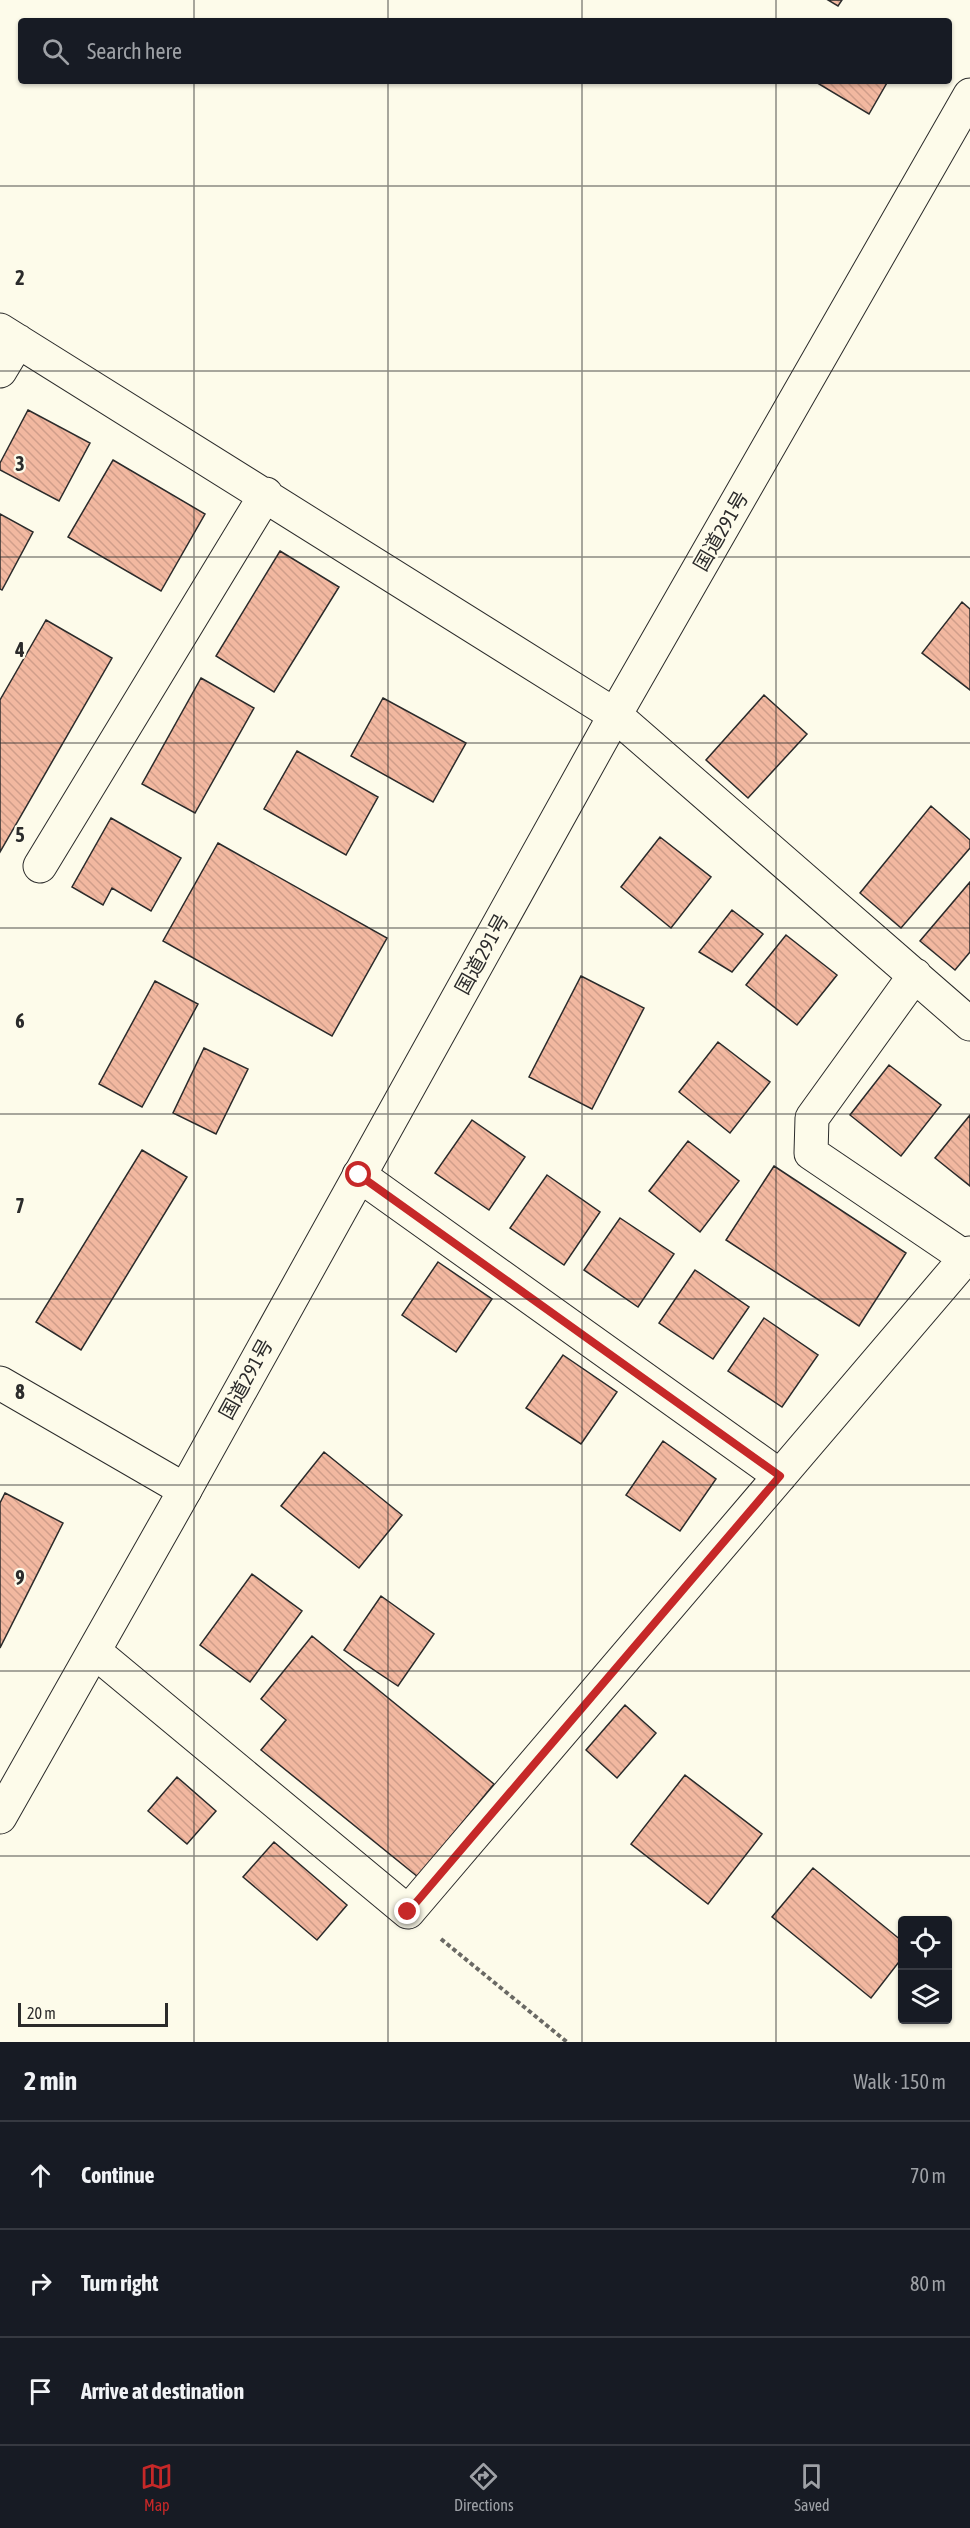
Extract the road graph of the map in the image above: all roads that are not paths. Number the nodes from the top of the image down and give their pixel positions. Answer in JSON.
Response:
{"nodes":[{"id":1,"x":970,"y":95,"type":"edge"},
{"id":2,"x":9,"y":335,"type":"edge"},
{"id":3,"x":0,"y":372,"type":"edge"},
{"id":4,"x":266,"y":494,"type":"junction"},
{"id":5,"x":615,"y":715,"type":"junction"},
{"id":6,"x":40,"y":866,"type":"dead end"},
{"id":7,"x":915,"y":975,"type":"junction"},
{"id":8,"x":970,"y":1024,"type":"edge"},
{"id":9,"x":359,"y":1175,"type":"junction"},
{"id":10,"x":968,"y":1255,"type":"edge"},
{"id":11,"x":0,"y":1383,"type":"edge"},
{"id":12,"x":780,"y":1476,"type":"junction"},
{"id":13,"x":185,"y":1490,"type":"junction"},
{"id":14,"x":95,"y":1652,"type":"junction"},
{"id":15,"x":0,"y":1817,"type":"edge"}],
"edges":[{"from":1,"to":5,"type":"main road","name":"国道291号"},
{"from":2,"to":3,"type":"main road"},
{"from":2,"to":4,"type":"main road"},
{"from":4,"to":5,"type":"main road"},
{"from":4,"to":6,"type":"main road"},
{"from":5,"to":7,"type":"main road"},
{"from":5,"to":9,"type":"main road","name":"国道291号"},
{"from":7,"to":8,"type":"main road"},
{"from":7,"to":10,"type":"main road"},
{"from":9,"to":12,"type":"main road"},
{"from":9,"to":13,"type":"main road","name":"国道291号"},
{"from":10,"to":12,"type":"main road"},
{"from":11,"to":13,"type":"main road"},
{"from":12,"to":14,"type":"main road"},
{"from":13,"to":14,"type":"main road","name":"国道291号"},
{"from":14,"to":15,"type":"main road","name":"国道291号"}]}
